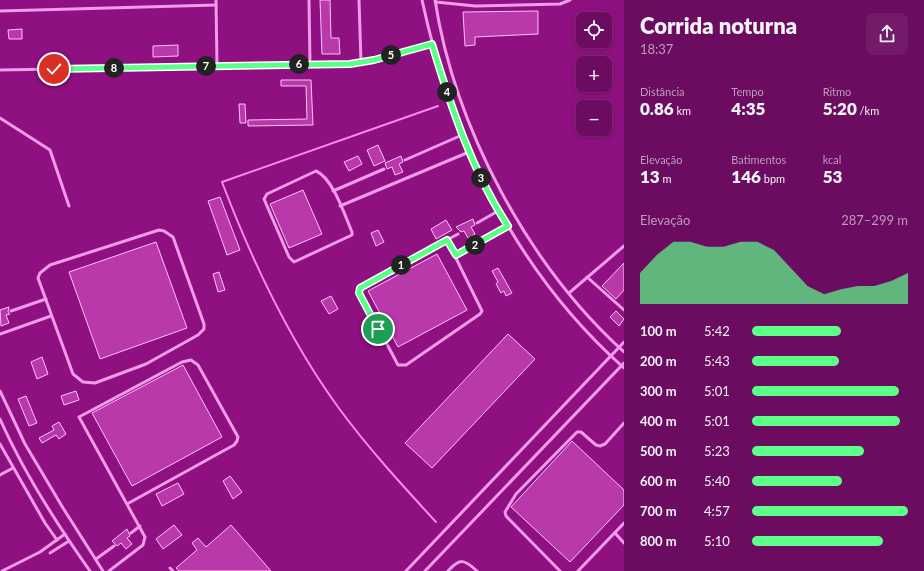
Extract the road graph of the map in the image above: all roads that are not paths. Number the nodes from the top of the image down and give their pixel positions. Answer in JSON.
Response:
{"nodes":[{"id":1,"x":216,"y":0,"type":"edge"},
{"id":2,"x":309,"y":0,"type":"edge"},
{"id":3,"x":359,"y":0,"type":"edge"},
{"id":4,"x":422,"y":0,"type":"edge"},
{"id":5,"x":462,"y":0,"type":"edge"},
{"id":6,"x":488,"y":0,"type":"edge"},
{"id":7,"x":570,"y":0,"type":"edge"},
{"id":8,"x":435,"y":1,"type":"edge"},
{"id":9,"x":454,"y":2,"type":"edge"},
{"id":10,"x":462,"y":4,"type":"junction"},
{"id":11,"x":216,"y":5,"type":"junction"},
{"id":12,"x":488,"y":6,"type":"junction"},
{"id":13,"x":0,"y":11,"type":"edge"},
{"id":14,"x":432,"y":44,"type":"junction"},
{"id":15,"x":362,"y":62,"type":"junction"},
{"id":16,"x":310,"y":64,"type":"junction"},
{"id":17,"x":217,"y":66,"type":"junction"},
{"id":18,"x":0,"y":70,"type":"edge"},
{"id":19,"x":0,"y":118,"type":"edge"},
{"id":20,"x":462,"y":135,"type":"junction"},
{"id":21,"x":469,"y":152,"type":"junction"},
{"id":22,"x":405,"y":160,"type":"dead end"},
{"id":23,"x":384,"y":169,"type":"dead end"},
{"id":24,"x":333,"y":192,"type":"junction"},
{"id":25,"x":69,"y":206,"type":"dead end"},
{"id":26,"x":340,"y":206,"type":"junction"},
{"id":27,"x":498,"y":211,"type":"junction"},
{"id":28,"x":476,"y":223,"type":"dead end"},
{"id":29,"x":508,"y":226,"type":"junction"},
{"id":30,"x":458,"y":234,"type":"dead end"},
{"id":31,"x":447,"y":240,"type":"junction"},
{"id":32,"x":624,"y":246,"type":"edge"},
{"id":33,"x":456,"y":255,"type":"junction"},
{"id":34,"x":587,"y":277,"type":"junction"},
{"id":35,"x":569,"y":293,"type":"junction"},
{"id":36,"x":46,"y":299,"type":"junction"},
{"id":37,"x":624,"y":310,"type":"edge"},
{"id":38,"x":11,"y":311,"type":"dead end"},
{"id":39,"x":52,"y":316,"type":"junction"},
{"id":40,"x":0,"y":334,"type":"edge"},
{"id":41,"x":624,"y":342,"type":"edge"},
{"id":42,"x":619,"y":347,"type":"junction"},
{"id":43,"x":624,"y":352,"type":"edge"},
{"id":44,"x":610,"y":356,"type":"junction"},
{"id":45,"x":624,"y":362,"type":"edge"},
{"id":46,"x":623,"y":367,"type":"edge"},
{"id":47,"x":0,"y":390,"type":"edge"},
{"id":48,"x":0,"y":420,"type":"edge"},
{"id":49,"x":624,"y":423,"type":"edge"},
{"id":50,"x":0,"y":444,"type":"edge"},
{"id":51,"x":5,"y":453,"type":"junction"},
{"id":52,"x":0,"y":455,"type":"edge"},
{"id":53,"x":13,"y":468,"type":"junction"},
{"id":54,"x":0,"y":474,"type":"edge"},
{"id":55,"x":127,"y":504,"type":"junction"},
{"id":56,"x":624,"y":523,"type":"edge"},
{"id":57,"x":140,"y":526,"type":"junction"},
{"id":58,"x":131,"y":533,"type":"dead end"},
{"id":59,"x":615,"y":533,"type":"junction"},
{"id":60,"x":65,"y":534,"type":"junction"},
{"id":61,"x":57,"y":540,"type":"junction"},
{"id":62,"x":69,"y":541,"type":"junction"},
{"id":63,"x":624,"y":542,"type":"edge"},
{"id":64,"x":114,"y":546,"type":"dead end"},
{"id":65,"x":50,"y":553,"type":"dead end"},
{"id":66,"x":96,"y":559,"type":"junction"},
{"id":67,"x":170,"y":568,"type":"dead end"},
{"id":68,"x":2,"y":571,"type":"edge"},
{"id":69,"x":90,"y":571,"type":"edge"},
{"id":70,"x":103,"y":571,"type":"edge"},
{"id":71,"x":109,"y":571,"type":"edge"},
{"id":72,"x":173,"y":571,"type":"edge"},
{"id":73,"x":406,"y":571,"type":"edge"},
{"id":74,"x":425,"y":571,"type":"edge"},
{"id":75,"x":448,"y":571,"type":"edge"},
{"id":76,"x":477,"y":571,"type":"edge"},
{"id":77,"x":560,"y":571,"type":"edge"},
{"id":78,"x":578,"y":571,"type":"edge"}],
"edges":[{"from":1,"to":11,"type":"lane"},
{"from":2,"to":16,"type":"lane"},
{"from":3,"to":15,"type":"lane"},
{"from":4,"to":14,"type":"lane"},
{"from":5,"to":10,"type":"lane"},
{"from":6,"to":12,"type":"lane"},
{"from":7,"to":12,"type":"lane"},
{"from":8,"to":9,"type":"lane"},
{"from":8,"to":35,"type":"lane"},
{"from":9,"to":10,"type":"lane"},
{"from":10,"to":12,"type":"lane"},
{"from":11,"to":13,"type":"lane"},
{"from":11,"to":17,"type":"lane"},
{"from":14,"to":15,"type":"lane"},
{"from":14,"to":20,"type":"lane"},
{"from":15,"to":16,"type":"lane"},
{"from":16,"to":17,"type":"lane"},
{"from":17,"to":18,"type":"lane"},
{"from":19,"to":25,"type":"lane"},
{"from":20,"to":21,"type":"lane"},
{"from":20,"to":22,"type":"lane"},
{"from":21,"to":26,"type":"lane"},
{"from":21,"to":27,"type":"lane"},
{"from":23,"to":24,"type":"lane"},
{"from":24,"to":26,"type":"lane"},
{"from":24,"to":26,"type":"lane"},
{"from":27,"to":28,"type":"lane"},
{"from":27,"to":29,"type":"lane"},
{"from":29,"to":33,"type":"lane"},
{"from":29,"to":44,"type":"lane"},
{"from":30,"to":31,"type":"lane"},
{"from":31,"to":33,"type":"lane"},
{"from":31,"to":33,"type":"lane"},
{"from":32,"to":34,"type":"lane"},
{"from":34,"to":35,"type":"lane"},
{"from":34,"to":37,"type":"lane"},
{"from":35,"to":42,"type":"lane"},
{"from":36,"to":38,"type":"lane"},
{"from":36,"to":39,"type":"lane"},
{"from":36,"to":39,"type":"lane"},
{"from":39,"to":40,"type":"lane"},
{"from":41,"to":42,"type":"lane"},
{"from":42,"to":43,"type":"lane"},
{"from":42,"to":44,"type":"lane"},
{"from":44,"to":46,"type":"lane"},
{"from":44,"to":73,"type":"lane"},
{"from":45,"to":46,"type":"lane"},
{"from":46,"to":74,"type":"lane"},
{"from":47,"to":66,"type":"lane"},
{"from":48,"to":60,"type":"lane"},
{"from":49,"to":77,"type":"lane"},
{"from":50,"to":51,"type":"lane"},
{"from":51,"to":52,"type":"lane"},
{"from":51,"to":53,"type":"lane"},
{"from":53,"to":54,"type":"lane"},
{"from":53,"to":61,"type":"lane"},
{"from":55,"to":55,"type":"lane"},
{"from":55,"to":57,"type":"lane"},
{"from":56,"to":59,"type":"lane"},
{"from":57,"to":58,"type":"lane"},
{"from":57,"to":71,"type":"lane"},
{"from":59,"to":63,"type":"lane"},
{"from":59,"to":78,"type":"lane"},
{"from":60,"to":61,"type":"lane"},
{"from":60,"to":62,"type":"lane"},
{"from":61,"to":68,"type":"lane"},
{"from":62,"to":65,"type":"lane"},
{"from":62,"to":69,"type":"lane"},
{"from":64,"to":66,"type":"lane"},
{"from":66,"to":70,"type":"lane"},
{"from":67,"to":72,"type":"lane"},
{"from":75,"to":76,"type":"lane"}]}
